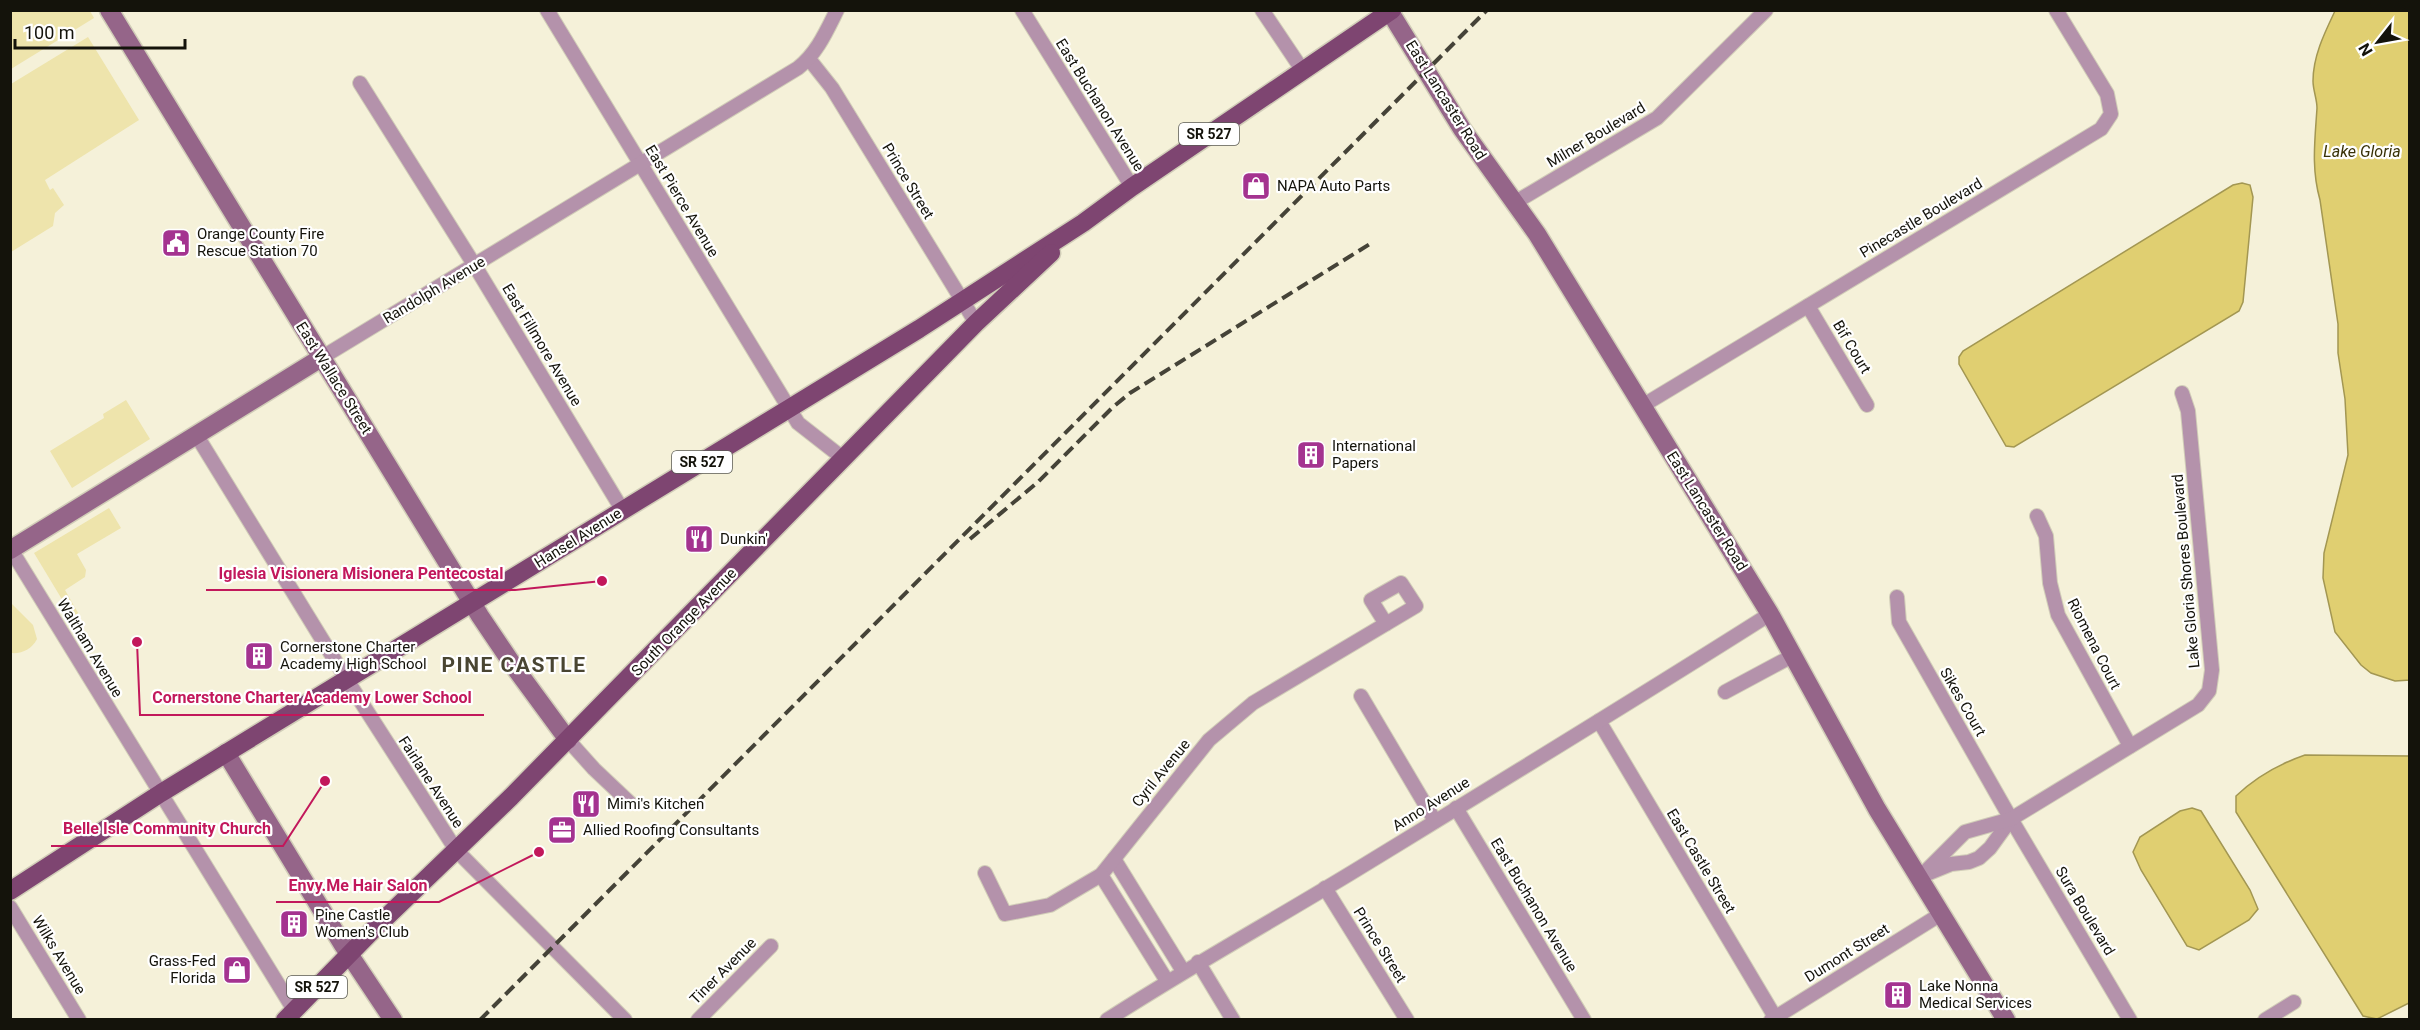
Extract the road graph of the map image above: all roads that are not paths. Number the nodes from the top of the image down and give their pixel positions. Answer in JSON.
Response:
{"nodes":[{"id":1,"x":109,"y":10,"type":"edge"},
{"id":2,"x":547,"y":10,"type":"edge"},
{"id":3,"x":837,"y":10,"type":"edge"},
{"id":4,"x":1022,"y":10,"type":"edge"},
{"id":5,"x":1263,"y":10,"type":"edge"},
{"id":6,"x":1766,"y":10,"type":"edge"},
{"id":7,"x":2056,"y":10,"type":"edge"},
{"id":8,"x":1391,"y":11,"type":"edge"},
{"id":9,"x":809,"y":59,"type":"junction"},
{"id":10,"x":1304,"y":71,"type":"junction"},
{"id":11,"x":360,"y":83,"type":"dead end"},
{"id":12,"x":641,"y":164,"type":"junction"},
{"id":13,"x":1132,"y":187,"type":"junction"},
{"id":14,"x":1514,"y":203,"type":"junction"},
{"id":15,"x":1083,"y":223,"type":"junction"},
{"id":16,"x":475,"y":266,"type":"junction"},
{"id":17,"x":962,"y":300,"type":"junction"},
{"id":18,"x":1808,"y":306,"type":"junction"},
{"id":19,"x":976,"y":323,"type":"junction"},
{"id":20,"x":321,"y":358,"type":"junction"},
{"id":21,"x":2182,"y":393,"type":"dead end"},
{"id":22,"x":1867,"y":405,"type":"dead end"},
{"id":23,"x":1642,"y":406,"type":"junction"},
{"id":24,"x":789,"y":409,"type":"junction"},
{"id":25,"x":197,"y":436,"type":"junction"},
{"id":26,"x":844,"y":459,"type":"junction"},
{"id":27,"x":623,"y":511,"type":"junction"},
{"id":28,"x":2037,"y":516,"type":"dead end"},
{"id":29,"x":11,"y":550,"type":"edge"},
{"id":30,"x":1897,"y":597,"type":"dead end"},
{"id":31,"x":472,"y":603,"type":"junction"},
{"id":32,"x":1770,"y":614,"type":"junction"},
{"id":33,"x":1386,"y":624,"type":"dead end"},
{"id":34,"x":1794,"y":655,"type":"junction"},
{"id":35,"x":347,"y":680,"type":"junction"},
{"id":36,"x":1725,"y":692,"type":"dead end"},
{"id":37,"x":1361,"y":696,"type":"dead end"},
{"id":38,"x":1599,"y":721,"type":"junction"},
{"id":39,"x":568,"y":740,"type":"junction"},
{"id":40,"x":2130,"y":746,"type":"junction"},
{"id":41,"x":226,"y":753,"type":"junction"},
{"id":42,"x":161,"y":793,"type":"junction"},
{"id":43,"x":630,"y":803,"type":"dead end"},
{"id":44,"x":1456,"y":808,"type":"junction"},
{"id":45,"x":2011,"y":819,"type":"junction"},
{"id":46,"x":1435,"y":821,"type":"junction"},
{"id":47,"x":1978,"y":828,"type":"junction"},
{"id":48,"x":1990,"y":848,"type":"junction"},
{"id":49,"x":456,"y":850,"type":"junction"},
{"id":50,"x":1114,"y":859,"type":"junction"},
{"id":51,"x":985,"y":873,"type":"dead end"},
{"id":52,"x":1101,"y":874,"type":"junction"},
{"id":53,"x":1919,"y":878,"type":"junction"},
{"id":54,"x":1325,"y":888,"type":"junction"},
{"id":55,"x":10,"y":891,"type":"edge"},
{"id":56,"x":10,"y":907,"type":"edge"},
{"id":57,"x":1941,"y":914,"type":"junction"},
{"id":58,"x":771,"y":946,"type":"dead end"},
{"id":59,"x":1170,"y":949,"type":"junction"},
{"id":60,"x":349,"y":954,"type":"junction"},
{"id":61,"x":1155,"y":962,"type":"junction"},
{"id":62,"x":1198,"y":962,"type":"junction"},
{"id":63,"x":1184,"y":971,"type":"junction"},
{"id":64,"x":1167,"y":981,"type":"junction"},
{"id":65,"x":2294,"y":1002,"type":"dead end"},
{"id":66,"x":290,"y":1015,"type":"edge"},
{"id":67,"x":1773,"y":1018,"type":"edge"},
{"id":68,"x":79,"y":1020,"type":"edge"},
{"id":69,"x":393,"y":1020,"type":"edge"},
{"id":70,"x":625,"y":1020,"type":"edge"},
{"id":71,"x":698,"y":1020,"type":"edge"},
{"id":72,"x":1107,"y":1020,"type":"edge"},
{"id":73,"x":1233,"y":1020,"type":"edge"},
{"id":74,"x":1407,"y":1020,"type":"edge"},
{"id":75,"x":1584,"y":1020,"type":"edge"},
{"id":76,"x":2006,"y":1020,"type":"edge"},
{"id":77,"x":2130,"y":1020,"type":"edge"},
{"id":78,"x":2265,"y":1020,"type":"edge"}],
"edges":[{"from":1,"to":20,"type":"street","name":"East Wallace Street"},
{"from":2,"to":12,"type":"street","name":"East Pierce Avenue"},
{"from":3,"to":9,"type":"street","name":"Randolph Avenue"},
{"from":4,"to":13,"type":"street","name":"East Buchanon Avenue"},
{"from":5,"to":10,"type":"street"},
{"from":6,"to":14,"type":"street","name":"Milner Boulevard"},
{"from":7,"to":18,"type":"street","name":"Pinecastle Boulevard"},
{"from":8,"to":10,"type":"main road","name":"South Orange Avenue","number":"SR 527"},
{"from":8,"to":14,"type":"street","name":"East Lancaster Road"},
{"from":9,"to":12,"type":"street","name":"Randolph Avenue"},
{"from":9,"to":17,"type":"street","name":"Prince Street"},
{"from":10,"to":13,"type":"main road","name":"South Orange Avenue","number":"SR 527"},
{"from":11,"to":16,"type":"street","name":"East Fillmore Avenue"},
{"from":12,"to":16,"type":"street","name":"Randolph Avenue"},
{"from":12,"to":24,"type":"street","name":"East Pierce Avenue"},
{"from":13,"to":15,"type":"main road","name":"South Orange Avenue","number":"SR 527"},
{"from":14,"to":23,"type":"street","name":"East Lancaster Road"},
{"from":15,"to":17,"type":"main road","name":"South Orange Avenue","number":"SR 527"},
{"from":15,"to":19,"type":"main road","name":"South Orange Avenue","number":"SR 527"},
{"from":16,"to":20,"type":"street","name":"Randolph Avenue"},
{"from":16,"to":27,"type":"street","name":"East Fillmore Avenue"},
{"from":17,"to":19,"type":"street","name":"Prince Street"},
{"from":17,"to":24,"type":"main road","name":"Hansel Avenue","number":"SR 527"},
{"from":18,"to":22,"type":"street","name":"Bif Court"},
{"from":18,"to":23,"type":"street","name":"Pinecastle Boulevard"},
{"from":19,"to":26,"type":"main road","name":"South Orange Avenue","number":"SR 527"},
{"from":20,"to":25,"type":"street","name":"Randolph Avenue"},
{"from":20,"to":31,"type":"street","name":"East Wallace Street"},
{"from":21,"to":40,"type":"street","name":"Lake Gloria Shores Boulevard"},
{"from":23,"to":32,"type":"street","name":"East Lancaster Road"},
{"from":24,"to":26,"type":"street","name":"East Pierce Avenue"},
{"from":24,"to":27,"type":"main road","name":"Hansel Avenue","number":"SR 527"},
{"from":25,"to":29,"type":"street","name":"Randolph Avenue"},
{"from":25,"to":35,"type":"street","name":"Fairlane Avenue"},
{"from":26,"to":39,"type":"main road","name":"South Orange Avenue","number":"SR 527"},
{"from":27,"to":31,"type":"main road","name":"Hansel Avenue","number":"SR 527"},
{"from":28,"to":40,"type":"street","name":"Riomena Court"},
{"from":29,"to":42,"type":"street","name":"Waltham Avenue"},
{"from":30,"to":45,"type":"street","name":"Sikes Court"},
{"from":31,"to":35,"type":"main road","name":"Hansel Avenue","number":"SR 527"},
{"from":31,"to":39,"type":"street","name":"East Wallace Street"},
{"from":32,"to":34,"type":"street","name":"East Lancaster Road"},
{"from":32,"to":38,"type":"street","name":"Anno Avenue"},
{"from":33,"to":50,"type":"street","name":"Cyril Avenue"},
{"from":34,"to":36,"type":"street"},
{"from":34,"to":53,"type":"street","name":"East Lancaster Road"},
{"from":35,"to":41,"type":"main road","name":"Hansel Avenue","number":"SR 527"},
{"from":35,"to":49,"type":"street","name":"Fairlane Avenue"},
{"from":37,"to":46,"type":"street"},
{"from":38,"to":44,"type":"street","name":"Anno Avenue"},
{"from":38,"to":67,"type":"street","name":"East Castle Street"},
{"from":39,"to":43,"type":"street"},
{"from":39,"to":49,"type":"main road","name":"South Orange Avenue","number":"SR 527"},
{"from":40,"to":45,"type":"street","name":"Lake Gloria Shores Boulevard"},
{"from":41,"to":42,"type":"main road","name":"Hansel Avenue","number":"SR 527"},
{"from":41,"to":60,"type":"street"},
{"from":42,"to":55,"type":"main road","name":"Hansel Avenue","number":"SR 527"},
{"from":42,"to":66,"type":"street","name":"Waltham Avenue"},
{"from":44,"to":46,"type":"street","name":"Anno Avenue"},
{"from":44,"to":75,"type":"street","name":"East Buchanon Avenue"},
{"from":45,"to":47,"type":"street","name":"Lake Gloria Shores Boulevard"},
{"from":45,"to":48,"type":"street","name":"Lake Gloria Shores Boulevard"},
{"from":45,"to":77,"type":"street","name":"Sura Boulevard"},
{"from":46,"to":54,"type":"street","name":"Anno Avenue"},
{"from":47,"to":48,"type":"street"},
{"from":47,"to":53,"type":"street","name":"Lake Gloria Shores Boulevard"},
{"from":48,"to":53,"type":"street","name":"Lake Gloria Shores Boulevard"},
{"from":49,"to":60,"type":"main road","name":"South Orange Avenue","number":"SR 527"},
{"from":49,"to":70,"type":"street","name":"Fairlane Avenue"},
{"from":50,"to":52,"type":"street","name":"Cyril Avenue"},
{"from":50,"to":59,"type":"street"},
{"from":51,"to":52,"type":"street","name":"Cyril Avenue"},
{"from":52,"to":61,"type":"street"},
{"from":53,"to":57,"type":"street","name":"East Lancaster Road"},
{"from":54,"to":62,"type":"street","name":"Anno Avenue"},
{"from":54,"to":74,"type":"street","name":"Prince Street"},
{"from":56,"to":68,"type":"street","name":"Wilks Avenue"},
{"from":57,"to":67,"type":"street","name":"Dumont Street"},
{"from":57,"to":76,"type":"street","name":"East Lancaster Road"},
{"from":58,"to":71,"type":"street","name":"Tiner Avenue"},
{"from":59,"to":61,"type":"street"},
{"from":59,"to":63,"type":"street"},
{"from":60,"to":66,"type":"main road","name":"South Orange Avenue","number":"SR 527"},
{"from":60,"to":69,"type":"street"},
{"from":61,"to":64,"type":"street"},
{"from":62,"to":63,"type":"street","name":"Anno Avenue"},
{"from":62,"to":73,"type":"street"},
{"from":63,"to":64,"type":"street","name":"Anno Avenue"},
{"from":64,"to":72,"type":"street","name":"Anno Avenue"},
{"from":65,"to":78,"type":"street"}]}
